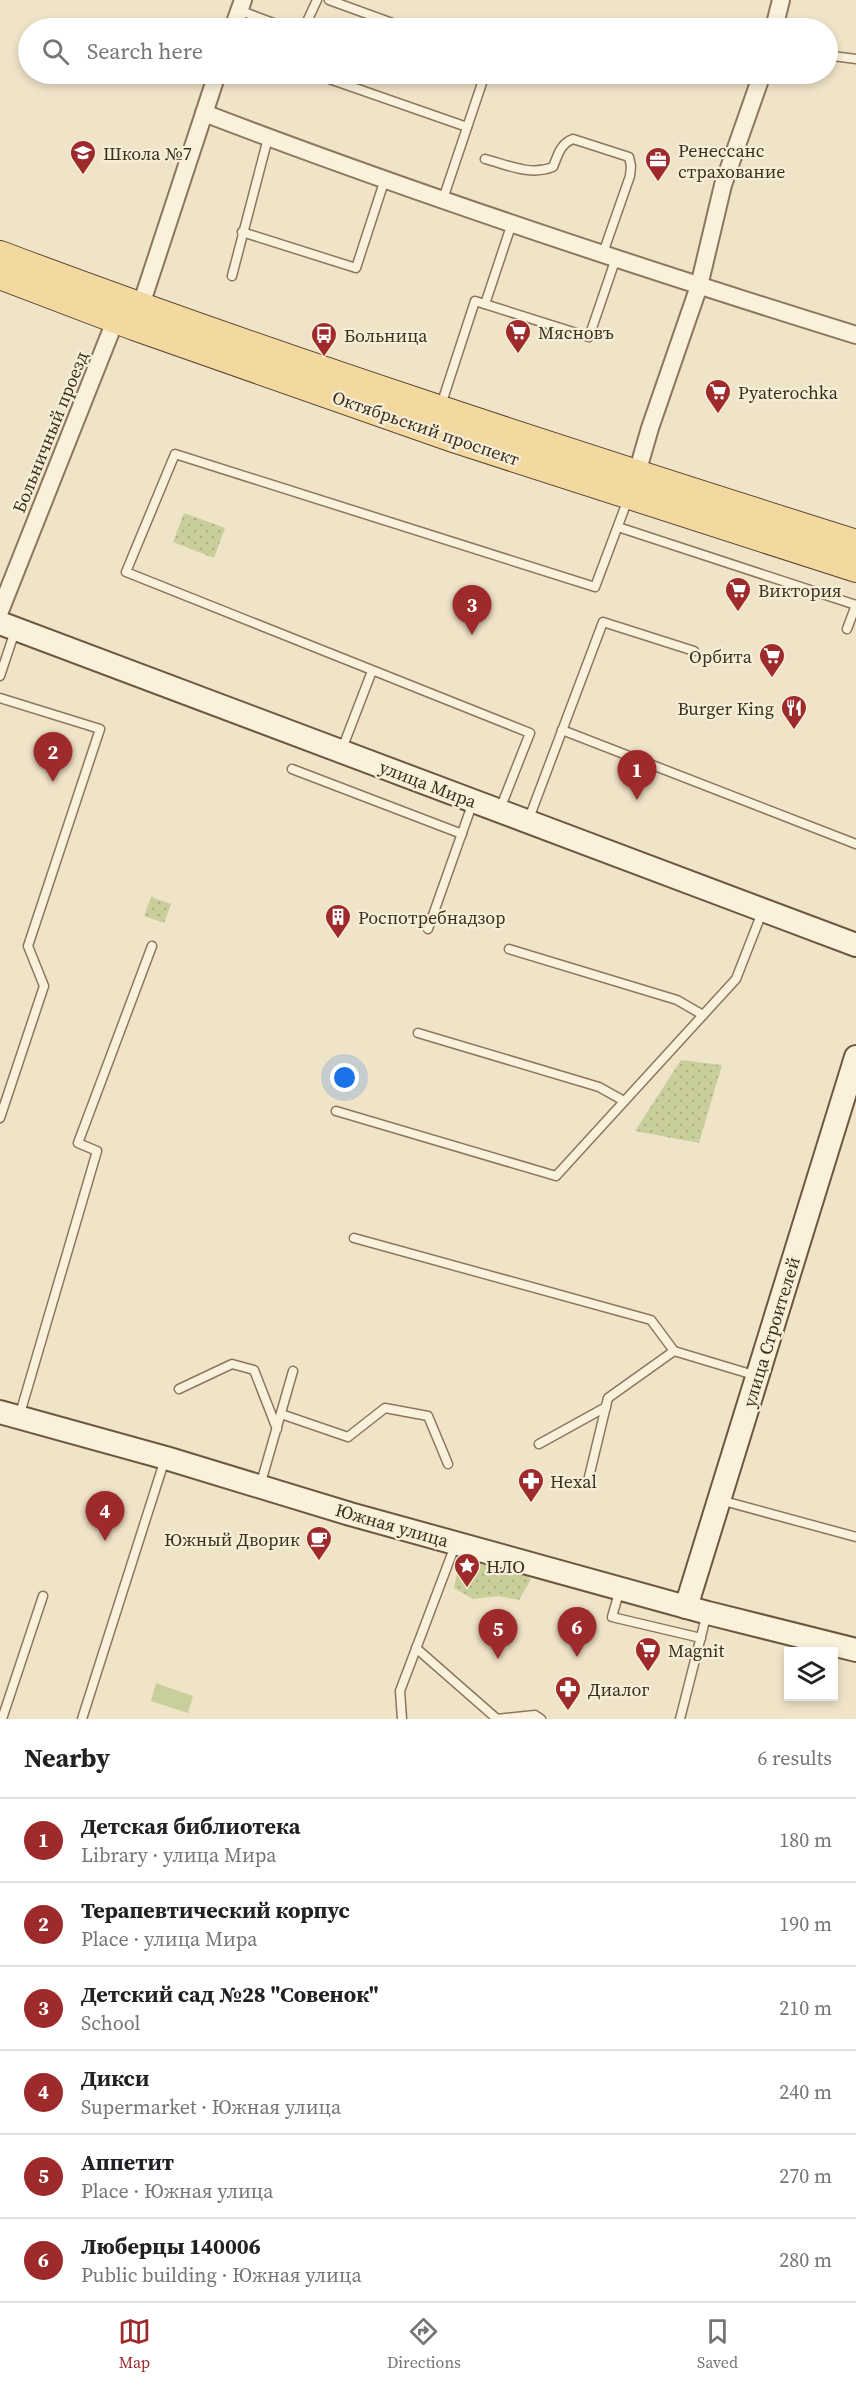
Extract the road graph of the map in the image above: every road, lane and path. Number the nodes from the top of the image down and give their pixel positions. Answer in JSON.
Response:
{"nodes":[{"id":1,"x":317,"y":0,"type":"edge"},
{"id":2,"x":329,"y":0,"type":"edge"},
{"id":3,"x":781,"y":0,"type":"edge"},
{"id":4,"x":241,"y":5,"type":"edge"},
{"id":5,"x":266,"y":18,"type":"edge"},
{"id":6,"x":309,"y":18,"type":"edge"},
{"id":7,"x":378,"y":18,"type":"edge"},
{"id":8,"x":776,"y":18,"type":"edge"},
{"id":9,"x":838,"y":57,"type":"edge"},
{"id":10,"x":856,"y":59,"type":"edge"},
{"id":11,"x":214,"y":84,"type":"edge"},
{"id":12,"x":344,"y":84,"type":"edge"},
{"id":13,"x":482,"y":84,"type":"edge"},
{"id":14,"x":758,"y":84,"type":"edge"},
{"id":15,"x":204,"y":113,"type":"junction"},
{"id":16,"x":467,"y":127,"type":"junction"},
{"id":17,"x":268,"y":138,"type":"junction"},
{"id":18,"x":485,"y":159,"type":"dead end"},
{"id":19,"x":385,"y":179,"type":"junction"},
{"id":20,"x":443,"y":199,"type":"junction"},
{"id":21,"x":512,"y":223,"type":"junction"},
{"id":22,"x":242,"y":232,"type":"junction"},
{"id":23,"x":0,"y":254,"type":"edge"},
{"id":24,"x":609,"y":256,"type":"junction"},
{"id":25,"x":0,"y":276,"type":"edge"},
{"id":26,"x":232,"y":276,"type":"dead end"},
{"id":27,"x":699,"y":286,"type":"junction"},
{"id":28,"x":485,"y":304,"type":"junction"},
{"id":29,"x":128,"y":313,"type":"junction"},
{"id":30,"x":856,"y":335,"type":"edge"},
{"id":31,"x":442,"y":408,"type":"junction"},
{"id":32,"x":634,"y":485,"type":"junction"},
{"id":33,"x":618,"y":527,"type":"junction"},
{"id":34,"x":856,"y":543,"type":"edge"},
{"id":35,"x":856,"y":569,"type":"edge"},
{"id":36,"x":856,"y":605,"type":"edge"},
{"id":37,"x":0,"y":611,"type":"edge"},
{"id":38,"x":8,"y":626,"type":"edge"},
{"id":39,"x":847,"y":629,"type":"dead end"},
{"id":40,"x":694,"y":651,"type":"dead end"},
{"id":41,"x":372,"y":671,"type":"junction"},
{"id":42,"x":0,"y":676,"type":"edge"},
{"id":43,"x":0,"y":698,"type":"edge"},
{"id":44,"x":562,"y":730,"type":"junction"},
{"id":45,"x":341,"y":752,"type":"junction"},
{"id":46,"x":292,"y":769,"type":"dead end"},
{"id":47,"x":474,"y":801,"type":"junction"},
{"id":48,"x":499,"y":811,"type":"junction"},
{"id":49,"x":528,"y":822,"type":"junction"},
{"id":50,"x":462,"y":834,"type":"junction"},
{"id":51,"x":856,"y":844,"type":"edge"},
{"id":52,"x":763,"y":910,"type":"junction"},
{"id":53,"x":428,"y":929,"type":"dead end"},
{"id":54,"x":856,"y":945,"type":"edge"},
{"id":55,"x":152,"y":946,"type":"dead end"},
{"id":56,"x":508,"y":949,"type":"dead end"},
{"id":57,"x":703,"y":1015,"type":"junction"},
{"id":58,"x":418,"y":1033,"type":"dead end"},
{"id":59,"x":855,"y":1067,"type":"edge"},
{"id":60,"x":624,"y":1101,"type":"junction"},
{"id":61,"x":336,"y":1111,"type":"dead end"},
{"id":62,"x":0,"y":1118,"type":"edge"},
{"id":63,"x":354,"y":1238,"type":"dead end"},
{"id":64,"x":674,"y":1351,"type":"junction"},
{"id":65,"x":293,"y":1371,"type":"dead end"},
{"id":66,"x":758,"y":1376,"type":"junction"},
{"id":67,"x":179,"y":1389,"type":"dead end"},
{"id":68,"x":606,"y":1407,"type":"junction"},
{"id":69,"x":281,"y":1414,"type":"junction"},
{"id":70,"x":9,"y":1415,"type":"edge"},
{"id":71,"x":277,"y":1429,"type":"junction"},
{"id":72,"x":539,"y":1444,"type":"dead end"},
{"id":73,"x":166,"y":1458,"type":"junction"},
{"id":74,"x":448,"y":1464,"type":"dead end"},
{"id":75,"x":588,"y":1481,"type":"dead end"},
{"id":76,"x":260,"y":1486,"type":"junction"},
{"id":77,"x":719,"y":1500,"type":"junction"},
{"id":78,"x":856,"y":1537,"type":"edge"},
{"id":79,"x":456,"y":1543,"type":"junction"},
{"id":80,"x":620,"y":1588,"type":"junction"},
{"id":81,"x":43,"y":1596,"type":"dead end"},
{"id":82,"x":697,"y":1610,"type":"junction"},
{"id":83,"x":701,"y":1638,"type":"junction"},
{"id":84,"x":416,"y":1648,"type":"junction"},
{"id":85,"x":856,"y":1650,"type":"edge"},
{"id":86,"x":2,"y":1719,"type":"edge"},
{"id":87,"x":82,"y":1719,"type":"edge"},
{"id":88,"x":402,"y":1719,"type":"edge"},
{"id":89,"x":541,"y":1719,"type":"edge"},
{"id":90,"x":680,"y":1719,"type":"edge"}],
"edges":[{"from":1,"to":6,"type":"lane"},
{"from":2,"to":7,"type":"lane"},
{"from":3,"to":8,"type":"street"},
{"from":4,"to":5,"type":"lane"},
{"from":9,"to":10,"type":"lane"},
{"from":11,"to":15,"type":"street","name":"Больничный проезд"},
{"from":12,"to":16,"type":"lane"},
{"from":13,"to":16,"type":"lane"},
{"from":14,"to":27,"type":"street"},
{"from":15,"to":17,"type":"street"},
{"from":15,"to":29,"type":"street","name":"Больничный проезд"},
{"from":16,"to":20,"type":"lane"},
{"from":17,"to":19,"type":"street"},
{"from":17,"to":22,"type":"lane"},
{"from":18,"to":24,"type":"lane"},
{"from":19,"to":20,"type":"street"},
{"from":19,"to":22,"type":"lane"},
{"from":20,"to":21,"type":"street"},
{"from":21,"to":24,"type":"street"},
{"from":21,"to":28,"type":"lane"},
{"from":22,"to":26,"type":"lane"},
{"from":23,"to":29,"type":"main road","name":"Октябрьский проспект"},
{"from":24,"to":27,"type":"street"},
{"from":24,"to":28,"type":"lane"},
{"from":25,"to":29,"type":"main road","name":"Октябрьский проспект"},
{"from":27,"to":30,"type":"street"},
{"from":27,"to":32,"type":"street"},
{"from":28,"to":31,"type":"lane"},
{"from":29,"to":31,"type":"main road","name":"Октябрьский проспект"},
{"from":29,"to":32,"type":"main road","name":"Октябрьский проспект"},
{"from":29,"to":37,"type":"street","name":"Больничный проезд"},
{"from":31,"to":32,"type":"main road","name":"Октябрьский проспект"},
{"from":32,"to":33,"type":"lane"},
{"from":32,"to":34,"type":"main road","name":"Октябрьский проспект"},
{"from":32,"to":35,"type":"main road","name":"Октябрьский проспект"},
{"from":33,"to":36,"type":"lane"},
{"from":33,"to":41,"type":"lane"},
{"from":36,"to":39,"type":"lane"},
{"from":38,"to":42,"type":"lane"},
{"from":38,"to":45,"type":"street","name":"улица Мира"},
{"from":40,"to":44,"type":"lane"},
{"from":41,"to":45,"type":"lane"},
{"from":41,"to":48,"type":"lane"},
{"from":43,"to":62,"type":"lane"},
{"from":44,"to":49,"type":"lane"},
{"from":44,"to":51,"type":"lane"},
{"from":45,"to":47,"type":"street","name":"улица Мира"},
{"from":46,"to":50,"type":"lane"},
{"from":47,"to":48,"type":"street","name":"улица Мира"},
{"from":47,"to":50,"type":"lane"},
{"from":48,"to":49,"type":"street","name":"улица Мира"},
{"from":49,"to":52,"type":"street","name":"улица Мира"},
{"from":50,"to":53,"type":"lane"},
{"from":52,"to":54,"type":"street","name":"улица Мира"},
{"from":52,"to":57,"type":"lane"},
{"from":55,"to":70,"type":"lane"},
{"from":56,"to":57,"type":"lane"},
{"from":57,"to":60,"type":"lane"},
{"from":58,"to":60,"type":"lane"},
{"from":59,"to":66,"type":"street","name":"улица Строителей"},
{"from":60,"to":61,"type":"lane"},
{"from":63,"to":64,"type":"lane"},
{"from":64,"to":66,"type":"lane"},
{"from":64,"to":68,"type":"lane"},
{"from":65,"to":69,"type":"lane"},
{"from":66,"to":77,"type":"street","name":"улица Строителей"},
{"from":67,"to":71,"type":"lane"},
{"from":68,"to":72,"type":"lane"},
{"from":68,"to":75,"type":"lane"},
{"from":69,"to":71,"type":"lane"},
{"from":69,"to":74,"type":"lane"},
{"from":70,"to":73,"type":"street","name":"Южная улица"},
{"from":71,"to":76,"type":"lane"},
{"from":73,"to":76,"type":"street","name":"Южная улица"},
{"from":73,"to":87,"type":"lane"},
{"from":76,"to":79,"type":"street","name":"Южная улица"},
{"from":77,"to":78,"type":"lane"},
{"from":77,"to":82,"type":"street","name":"улица Строителей"},
{"from":79,"to":80,"type":"street","name":"Южная улица"},
{"from":79,"to":84,"type":"lane"},
{"from":80,"to":82,"type":"street","name":"Южная улица"},
{"from":80,"to":83,"type":"lane"},
{"from":81,"to":86,"type":"lane"},
{"from":82,"to":83,"type":"lane"},
{"from":82,"to":85,"type":"street","name":"Южная улица"},
{"from":83,"to":90,"type":"lane"},
{"from":84,"to":88,"type":"lane"},
{"from":84,"to":89,"type":"lane"}]}
